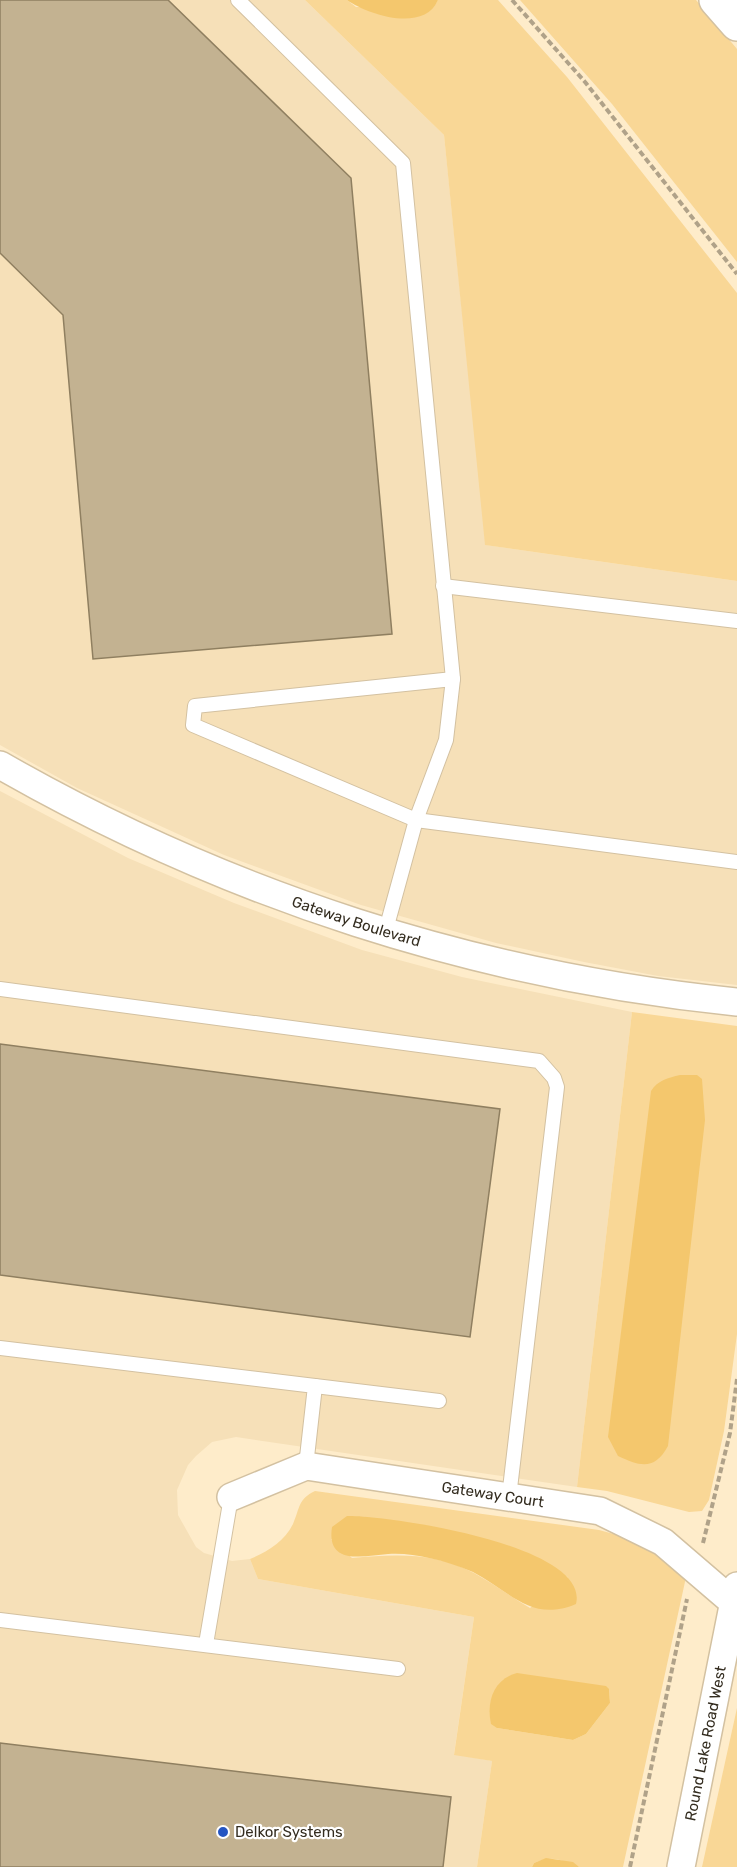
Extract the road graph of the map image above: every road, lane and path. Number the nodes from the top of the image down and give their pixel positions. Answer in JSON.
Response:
{"nodes":[{"id":1,"x":238,"y":0,"type":"edge"},
{"id":2,"x":512,"y":0,"type":"edge"},
{"id":3,"x":716,"y":0,"type":"edge"},
{"id":4,"x":737,"y":24,"type":"edge"},
{"id":5,"x":737,"y":274,"type":"edge"},
{"id":6,"x":443,"y":586,"type":"junction"},
{"id":7,"x":737,"y":621,"type":"edge"},
{"id":8,"x":453,"y":678,"type":"junction"},
{"id":9,"x":0,"y":765,"type":"edge"},
{"id":10,"x":416,"y":820,"type":"junction"},
{"id":11,"x":737,"y":862,"type":"edge"},
{"id":12,"x":385,"y":933,"type":"junction"},
{"id":13,"x":0,"y":989,"type":"edge"},
{"id":14,"x":737,"y":1002,"type":"edge"},
{"id":15,"x":0,"y":1348,"type":"edge"},
{"id":16,"x":737,"y":1379,"type":"edge"},
{"id":17,"x":315,"y":1386,"type":"junction"},
{"id":18,"x":438,"y":1401,"type":"dead end"},
{"id":19,"x":306,"y":1466,"type":"junction"},
{"id":20,"x":231,"y":1497,"type":"joint"},
{"id":21,"x":509,"y":1497,"type":"junction"},
{"id":22,"x":695,"y":1570,"type":"junction"},
{"id":23,"x":735,"y":1594,"type":"edge"},
{"id":24,"x":0,"y":1620,"type":"edge"},
{"id":25,"x":206,"y":1644,"type":"junction"},
{"id":26,"x":398,"y":1668,"type":"dead end"},
{"id":27,"x":630,"y":1867,"type":"edge"},
{"id":28,"x":681,"y":1867,"type":"edge"}],
"edges":[{"from":1,"to":6,"type":"lane"},
{"from":2,"to":5,"type":"path"},
{"from":3,"to":4,"type":"highway"},
{"from":6,"to":7,"type":"lane"},
{"from":6,"to":8,"type":"lane"},
{"from":8,"to":10,"type":"lane"},
{"from":8,"to":10,"type":"lane"},
{"from":9,"to":12,"type":"street","name":"Gateway Boulevard"},
{"from":10,"to":11,"type":"lane"},
{"from":10,"to":12,"type":"lane"},
{"from":12,"to":14,"type":"street","name":"Gateway Boulevard"},
{"from":13,"to":21,"type":"lane"},
{"from":15,"to":17,"type":"lane"},
{"from":16,"to":22,"type":"path"},
{"from":17,"to":18,"type":"lane"},
{"from":17,"to":19,"type":"lane"},
{"from":19,"to":20,"type":"street"},
{"from":19,"to":21,"type":"street","name":"Gateway Court"},
{"from":20,"to":25,"type":"lane"},
{"from":21,"to":22,"type":"street","name":"Gateway Court"},
{"from":22,"to":23,"type":"street","name":"Gateway Court"},
{"from":22,"to":27,"type":"path"},
{"from":23,"to":28,"type":"street","name":"Round Lake Road West"},
{"from":24,"to":25,"type":"lane"},
{"from":25,"to":26,"type":"lane"}]}
